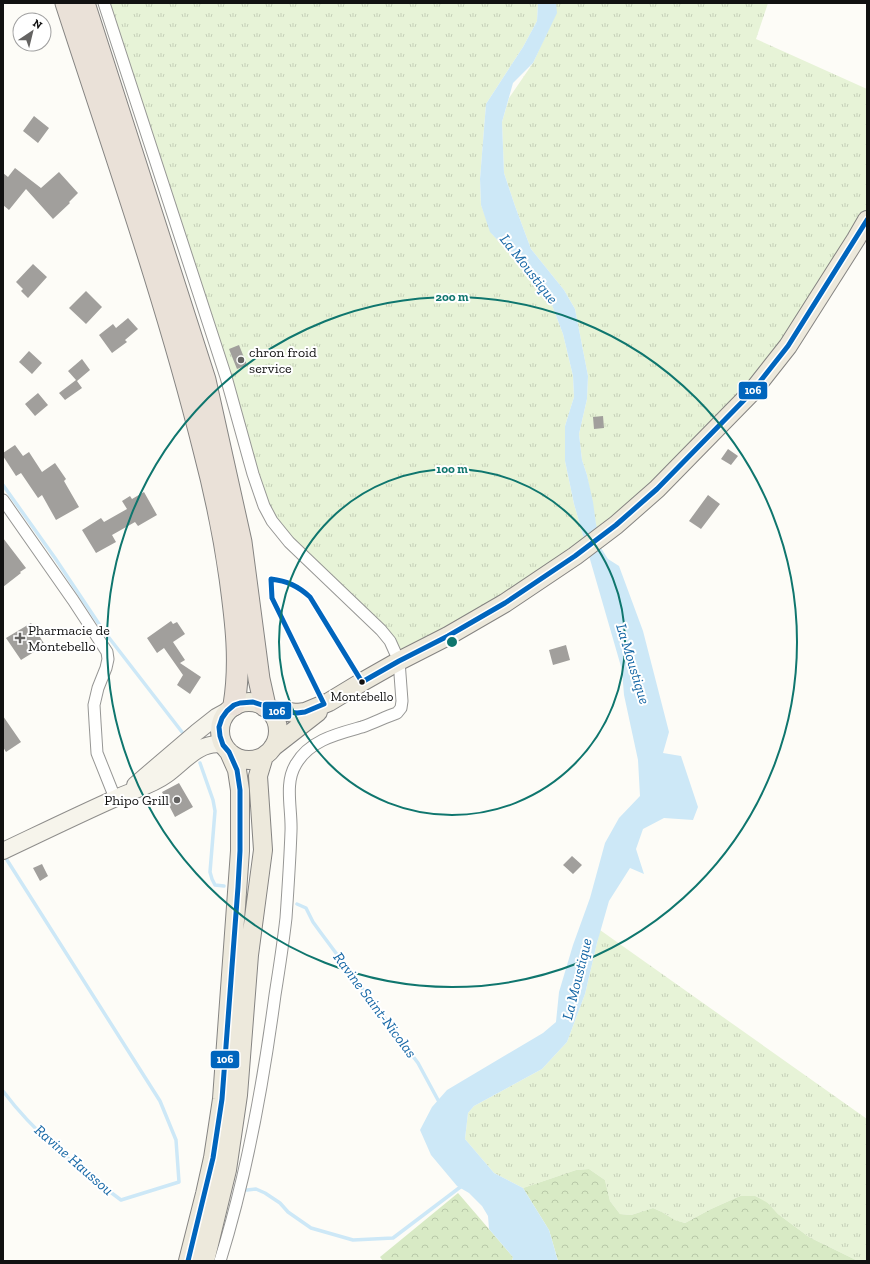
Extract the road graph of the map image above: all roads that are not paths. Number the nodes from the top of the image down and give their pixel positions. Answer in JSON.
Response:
{"nodes":[{"id":1,"x":66,"y":3,"type":"edge"},
{"id":2,"x":84,"y":3,"type":"edge"},
{"id":3,"x":104,"y":3,"type":"edge"},
{"id":4,"x":866,"y":225,"type":"edge"},
{"id":5,"x":3,"y":500,"type":"edge"},
{"id":6,"x":399,"y":661,"type":"junction"},
{"id":7,"x":329,"y":702,"type":"junction"},
{"id":8,"x":230,"y":708,"type":"junction"},
{"id":9,"x":267,"y":708,"type":"junction"},
{"id":10,"x":226,"y":748,"type":"junction"},
{"id":11,"x":269,"y":752,"type":"junction"},
{"id":12,"x":121,"y":795,"type":"junction"},
{"id":13,"x":3,"y":851,"type":"edge"},
{"id":14,"x":188,"y":1261,"type":"edge"},
{"id":15,"x":205,"y":1261,"type":"edge"},
{"id":16,"x":220,"y":1261,"type":"edge"}],
"edges":[{"from":1,"to":8,"type":"highway"},
{"from":2,"to":9,"type":"highway"},
{"from":3,"to":6,"type":"street"},
{"from":4,"to":6,"type":"main road"},
{"from":5,"to":12,"type":"street"},
{"from":6,"to":7,"type":"main road"},
{"from":6,"to":16,"type":"street"},
{"from":7,"to":9,"type":"main road"},
{"from":7,"to":11,"type":"main road"},
{"from":8,"to":9,"type":"main road"},
{"from":8,"to":10,"type":"main road"},
{"from":8,"to":12,"type":"main road"},
{"from":9,"to":11,"type":"main road"},
{"from":10,"to":11,"type":"main road"},
{"from":10,"to":12,"type":"main road"},
{"from":10,"to":14,"type":"main road"},
{"from":11,"to":15,"type":"main road"},
{"from":12,"to":13,"type":"main road"}]}
